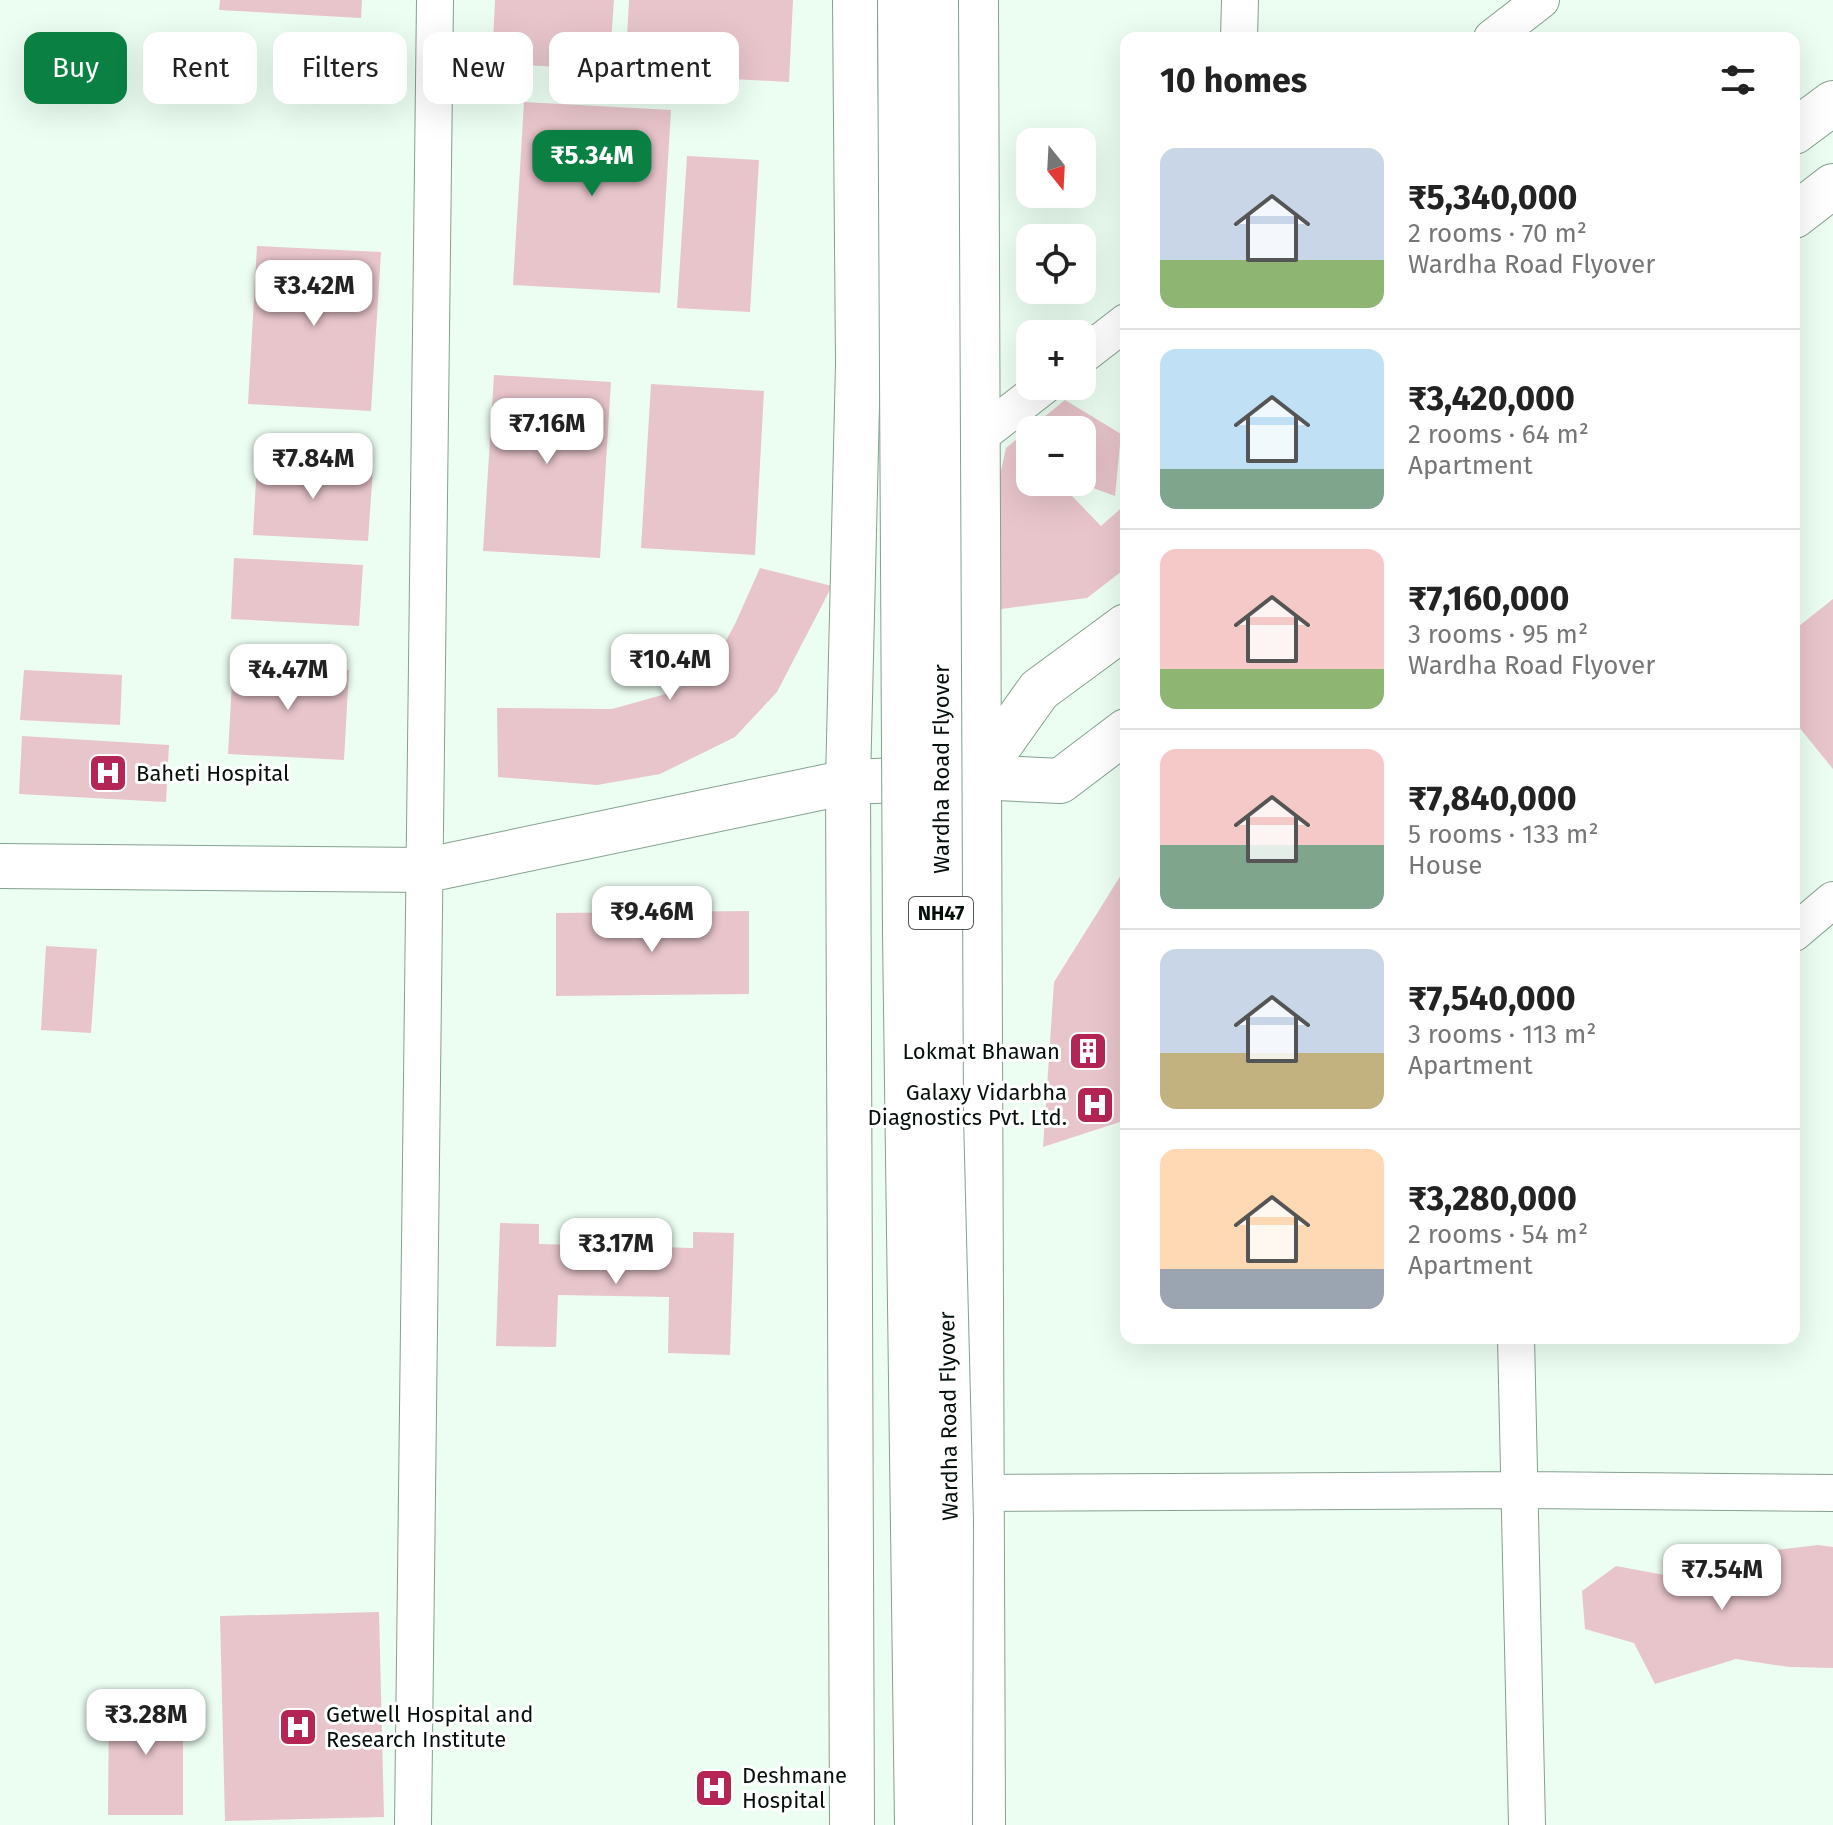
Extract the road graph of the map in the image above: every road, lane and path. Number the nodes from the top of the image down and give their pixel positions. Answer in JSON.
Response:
{"nodes":[{"id":1,"x":435,"y":0,"type":"edge"},
{"id":2,"x":855,"y":0,"type":"edge"},
{"id":3,"x":900,"y":0,"type":"edge"},
{"id":4,"x":936,"y":0,"type":"edge"},
{"id":5,"x":976,"y":0,"type":"edge"},
{"id":6,"x":1240,"y":0,"type":"edge"},
{"id":7,"x":1541,"y":0,"type":"edge"},
{"id":8,"x":1239,"y":32,"type":"edge"},
{"id":9,"x":1500,"y":32,"type":"edge"},
{"id":10,"x":1833,"y":103,"type":"edge"},
{"id":11,"x":1800,"y":128,"type":"edge"},
{"id":12,"x":1833,"y":186,"type":"edge"},
{"id":13,"x":1800,"y":211,"type":"edge"},
{"id":14,"x":1120,"y":327,"type":"edge"},
{"id":15,"x":1096,"y":345,"type":"edge"},
{"id":16,"x":1026,"y":400,"type":"edge"},
{"id":17,"x":977,"y":438,"type":"junction"},
{"id":18,"x":1120,"y":630,"type":"edge"},
{"id":19,"x":1120,"y":736,"type":"edge"},
{"id":20,"x":977,"y":777,"type":"junction"},
{"id":21,"x":848,"y":782,"type":"junction"},
{"id":22,"x":0,"y":866,"type":"edge"},
{"id":23,"x":427,"y":870,"type":"junction"},
{"id":24,"x":1833,"y":900,"type":"edge"},
{"id":25,"x":1800,"y":928,"type":"edge"},
{"id":26,"x":1516,"y":1344,"type":"edge"},
{"id":27,"x":1519,"y":1490,"type":"junction"},
{"id":28,"x":981,"y":1493,"type":"junction"},
{"id":29,"x":1833,"y":1493,"type":"edge"},
{"id":30,"x":413,"y":1825,"type":"edge"},
{"id":31,"x":852,"y":1825,"type":"edge"},
{"id":32,"x":917,"y":1825,"type":"edge"},
{"id":33,"x":950,"y":1825,"type":"edge"},
{"id":34,"x":983,"y":1825,"type":"edge"},
{"id":35,"x":1527,"y":1825,"type":"edge"}],
"edges":[{"from":1,"to":23,"type":"street"},
{"from":2,"to":21,"type":"main road"},
{"from":3,"to":32,"type":"main road","name":"Wardha Road Flyover","number":"NH47","bridge":true},
{"from":4,"to":33,"type":"main road","name":"Wardha Road Flyover","number":"NH47","bridge":true},
{"from":5,"to":17,"type":"main road"},
{"from":6,"to":8,"type":"street"},
{"from":7,"to":9,"type":"street"},
{"from":10,"to":11,"type":"main road"},
{"from":12,"to":13,"type":"main road"},
{"from":14,"to":15,"type":"street"},
{"from":16,"to":17,"type":"street"},
{"from":17,"to":20,"type":"main road"},
{"from":18,"to":20,"type":"main road"},
{"from":19,"to":20,"type":"main road"},
{"from":20,"to":21,"type":"main road"},
{"from":20,"to":28,"type":"main road"},
{"from":21,"to":23,"type":"main road"},
{"from":21,"to":31,"type":"main road"},
{"from":22,"to":23,"type":"main road"},
{"from":23,"to":30,"type":"street"},
{"from":24,"to":25,"type":"street"},
{"from":26,"to":27,"type":"street"},
{"from":27,"to":28,"type":"street"},
{"from":27,"to":29,"type":"street"},
{"from":27,"to":35,"type":"street"},
{"from":28,"to":34,"type":"main road"}]}
